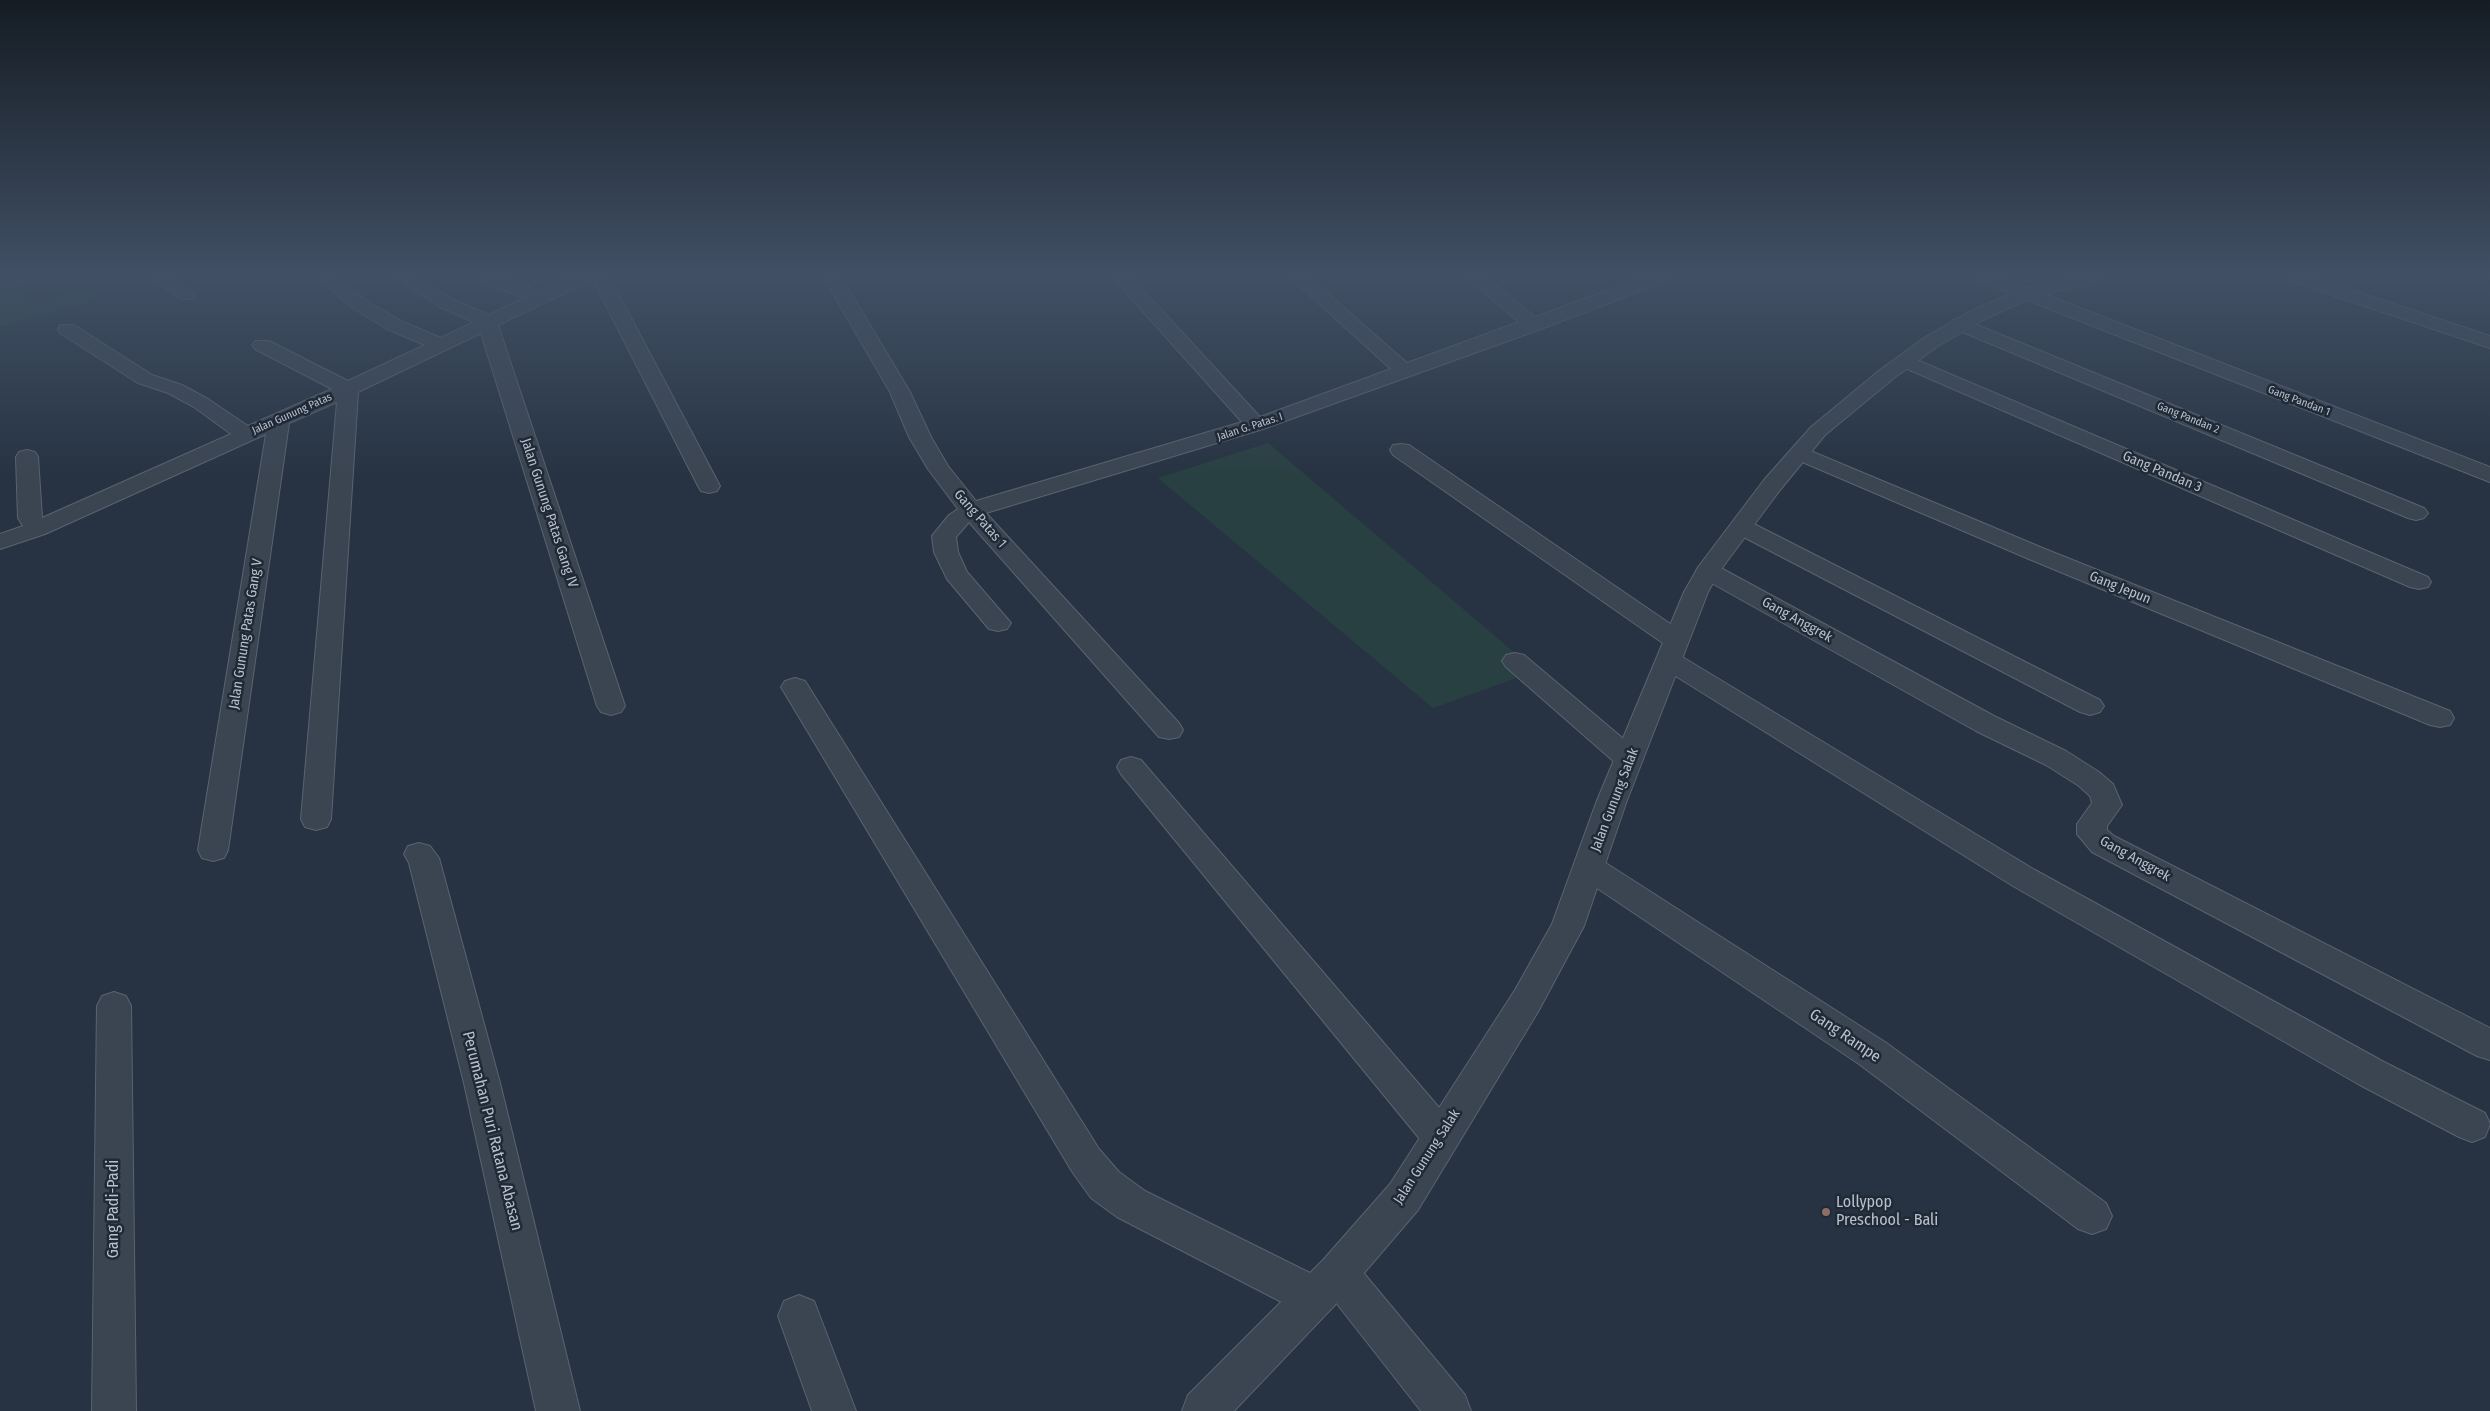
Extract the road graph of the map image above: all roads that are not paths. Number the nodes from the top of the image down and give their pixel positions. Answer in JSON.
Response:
{"nodes":[{"id":1,"x":90,"y":344,"type":"edge"},
{"id":2,"x":440,"y":344,"type":"edge"},
{"id":3,"x":495,"y":344,"type":"edge"},
{"id":4,"x":635,"y":344,"type":"edge"},
{"id":5,"x":872,"y":344,"type":"edge"},
{"id":6,"x":1182,"y":344,"type":"edge"},
{"id":7,"x":1374,"y":344,"type":"edge"},
{"id":8,"x":1483,"y":344,"type":"edge"},
{"id":9,"x":1930,"y":344,"type":"edge"},
{"id":10,"x":2008,"y":344,"type":"edge"},
{"id":11,"x":2152,"y":344,"type":"edge"},
{"id":12,"x":262,"y":345,"type":"dead end"},
{"id":13,"x":1905,"y":361,"type":"junction"},
{"id":14,"x":1406,"y":372,"type":"junction"},
{"id":15,"x":348,"y":389,"type":"junction"},
{"id":16,"x":279,"y":419,"type":"junction"},
{"id":17,"x":1256,"y":425,"type":"junction"},
{"id":18,"x":245,"y":434,"type":"junction"},
{"id":19,"x":1401,"y":450,"type":"dead end"},
{"id":20,"x":1801,"y":452,"type":"junction"},
{"id":21,"x":27,"y":457,"type":"dead end"},
{"id":22,"x":2490,"y":475,"type":"edge"},
{"id":23,"x":709,"y":486,"type":"dead end"},
{"id":24,"x":971,"y":510,"type":"junction"},
{"id":25,"x":2416,"y":512,"type":"dead end"},
{"id":26,"x":1742,"y":527,"type":"junction"},
{"id":27,"x":37,"y":529,"type":"junction"},
{"id":28,"x":0,"y":542,"type":"edge"},
{"id":29,"x":1708,"y":571,"type":"junction"},
{"id":30,"x":2419,"y":582,"type":"dead end"},
{"id":31,"x":998,"y":623,"type":"dead end"},
{"id":32,"x":1673,"y":651,"type":"junction"},
{"id":33,"x":1515,"y":661,"type":"dead end"},
{"id":34,"x":795,"y":687,"type":"dead end"},
{"id":35,"x":611,"y":706,"type":"dead end"},
{"id":36,"x":2090,"y":706,"type":"dead end"},
{"id":37,"x":2440,"y":718,"type":"dead end"},
{"id":38,"x":1169,"y":730,"type":"dead end"},
{"id":39,"x":1629,"y":760,"type":"junction"},
{"id":40,"x":1131,"y":767,"type":"dead end"},
{"id":41,"x":316,"y":819,"type":"dead end"},
{"id":42,"x":213,"y":850,"type":"dead end"},
{"id":43,"x":418,"y":854,"type":"dead end"},
{"id":44,"x":1590,"y":868,"type":"junction"},
{"id":45,"x":114,"y":1006,"type":"dead end"},
{"id":46,"x":2490,"y":1045,"type":"edge"},
{"id":47,"x":2472,"y":1125,"type":"dead end"},
{"id":48,"x":1441,"y":1138,"type":"junction"},
{"id":49,"x":2092,"y":1216,"type":"dead end"},
{"id":50,"x":1326,"y":1285,"type":"junction"},
{"id":51,"x":799,"y":1316,"type":"dead end"},
{"id":52,"x":114,"y":1411,"type":"edge"},
{"id":53,"x":558,"y":1411,"type":"edge"},
{"id":54,"x":834,"y":1411,"type":"edge"},
{"id":55,"x":1204,"y":1411,"type":"edge"},
{"id":56,"x":1449,"y":1411,"type":"edge"}],
"edges":[{"from":1,"to":18,"type":"street"},
{"from":2,"to":15,"type":"street","name":"Jalan Gunung Patas"},
{"from":3,"to":35,"type":"street","name":"Jalan Gunung Patas Gang IV"},
{"from":4,"to":23,"type":"street"},
{"from":5,"to":24,"type":"street","name":"Gang Patas 1"},
{"from":6,"to":17,"type":"street"},
{"from":7,"to":14,"type":"street"},
{"from":8,"to":14,"type":"street","name":"Jalan G. Patas. I"},
{"from":9,"to":13,"type":"street","name":"Jalan Gunung Salak"},
{"from":10,"to":25,"type":"street","name":"Gang Pandan 2"},
{"from":11,"to":22,"type":"street","name":"Gang Pandan 1"},
{"from":12,"to":15,"type":"street"},
{"from":13,"to":20,"type":"street","name":"Jalan Gunung Salak"},
{"from":13,"to":30,"type":"street","name":"Gang Pandan 3"},
{"from":14,"to":17,"type":"street","name":"Jalan G. Patas. I"},
{"from":15,"to":16,"type":"street","name":"Jalan Gunung Patas"},
{"from":15,"to":41,"type":"street"},
{"from":16,"to":18,"type":"street","name":"Jalan Gunung Patas"},
{"from":16,"to":42,"type":"street","name":"Jalan Gunung Patas Gang V"},
{"from":17,"to":24,"type":"street","name":"Jalan G. Patas. I"},
{"from":18,"to":27,"type":"street","name":"Jalan Gunung Patas"},
{"from":19,"to":32,"type":"street"},
{"from":20,"to":26,"type":"street","name":"Jalan Gunung Salak"},
{"from":20,"to":37,"type":"street","name":"Gang Jepun"},
{"from":21,"to":27,"type":"street"},
{"from":24,"to":31,"type":"street","name":"Jalan G. Patas. I"},
{"from":24,"to":38,"type":"street","name":"Gang Patas 1"},
{"from":26,"to":29,"type":"street","name":"Jalan Gunung Salak"},
{"from":26,"to":36,"type":"street"},
{"from":27,"to":28,"type":"street","name":"Jalan Gunung Patas"},
{"from":29,"to":32,"type":"street","name":"Jalan Gunung Salak"},
{"from":29,"to":46,"type":"street","name":"Gang Anggrek"},
{"from":32,"to":39,"type":"street","name":"Jalan Gunung Salak"},
{"from":32,"to":47,"type":"street"},
{"from":33,"to":39,"type":"street"},
{"from":34,"to":50,"type":"street"},
{"from":39,"to":44,"type":"street","name":"Jalan Gunung Salak"},
{"from":40,"to":48,"type":"street"},
{"from":43,"to":53,"type":"street","name":"Perumahan Puri Ratana Abasan"},
{"from":44,"to":48,"type":"street","name":"Jalan Gunung Salak"},
{"from":44,"to":49,"type":"street","name":"Gang Rampe"},
{"from":45,"to":52,"type":"street","name":"Gang Padi-Padi"},
{"from":48,"to":50,"type":"street","name":"Jalan Gunung Salak"},
{"from":50,"to":55,"type":"street","name":"Jalan Gunung Salak"},
{"from":50,"to":56,"type":"street"},
{"from":51,"to":54,"type":"street"}]}
